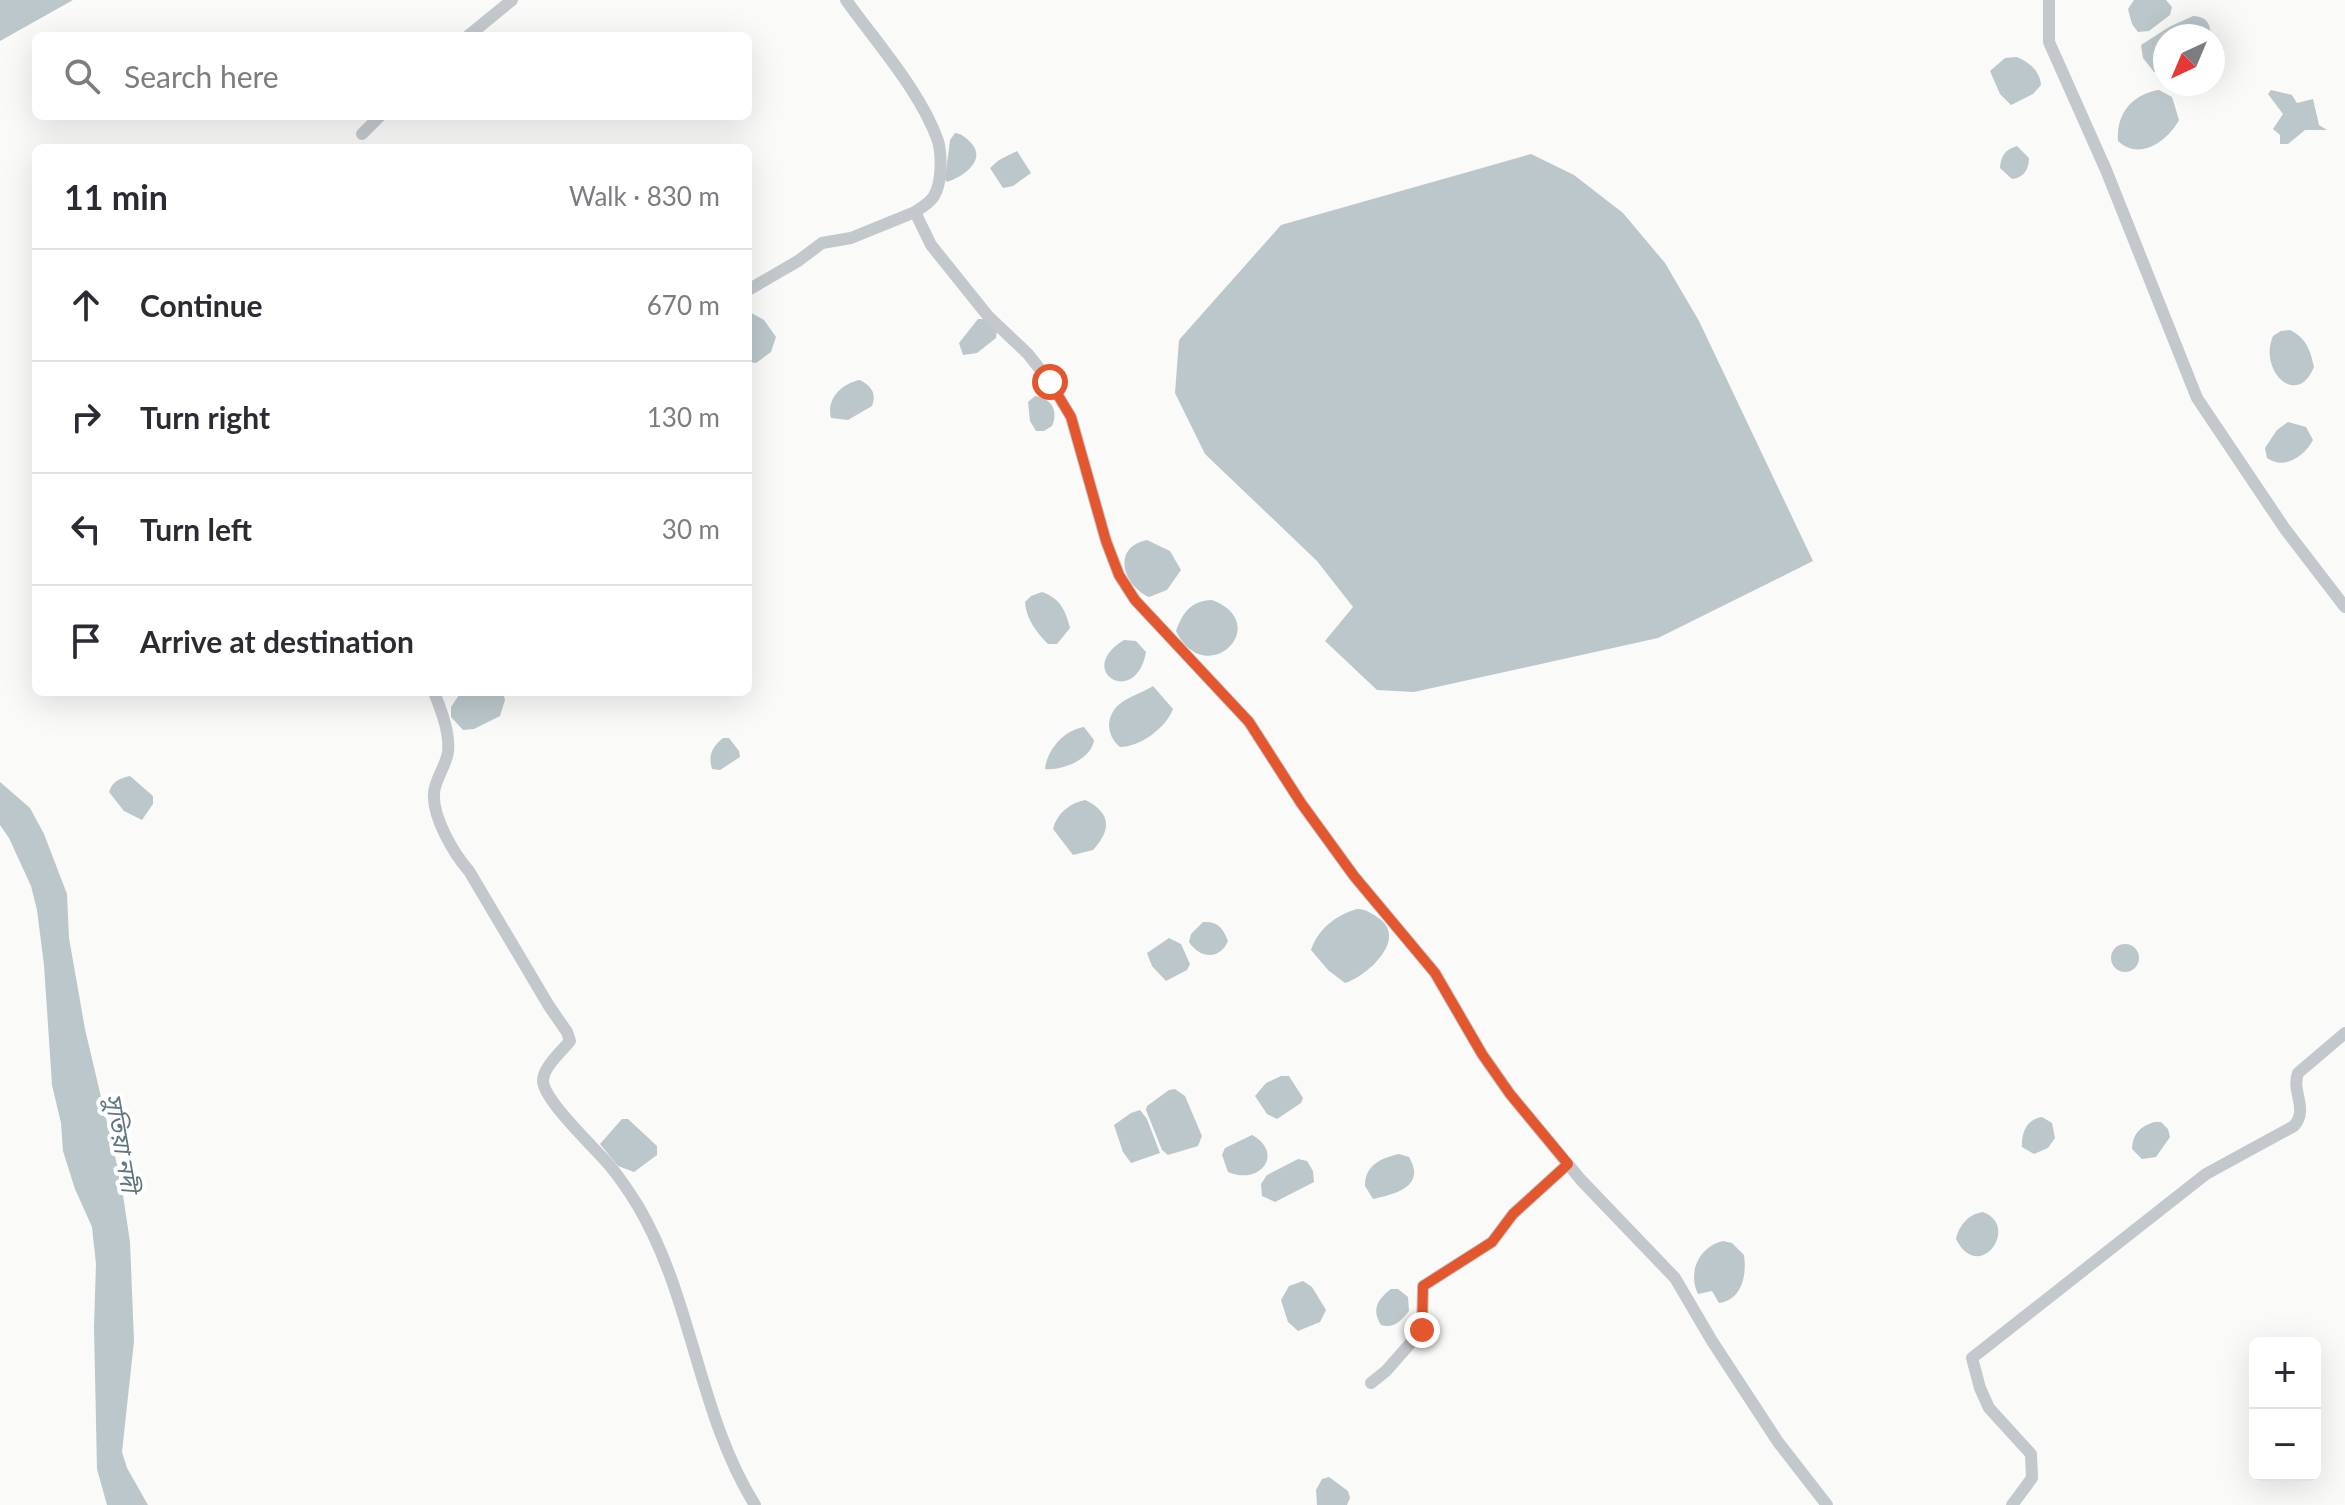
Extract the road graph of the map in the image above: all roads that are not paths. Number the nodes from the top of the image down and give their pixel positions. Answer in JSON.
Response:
{"nodes":[{"id":1,"x":512,"y":0,"type":"edge"},
{"id":2,"x":846,"y":0,"type":"edge"},
{"id":3,"x":2049,"y":0,"type":"edge"},
{"id":4,"x":473,"y":32,"type":"edge"},
{"id":5,"x":376,"y":120,"type":"edge"},
{"id":6,"x":362,"y":134,"type":"dead end"},
{"id":7,"x":915,"y":212,"type":"junction"},
{"id":8,"x":752,"y":288,"type":"edge"},
{"id":9,"x":2345,"y":607,"type":"edge"},
{"id":10,"x":436,"y":696,"type":"edge"},
{"id":11,"x":2345,"y":1033,"type":"edge"},
{"id":12,"x":1568,"y":1164,"type":"junction"},
{"id":13,"x":1371,"y":1383,"type":"dead end"},
{"id":14,"x":755,"y":1505,"type":"edge"},
{"id":15,"x":1827,"y":1505,"type":"edge"},
{"id":16,"x":2012,"y":1505,"type":"edge"}],
"edges":[{"from":1,"to":4,"type":"street"},
{"from":2,"to":7,"type":"street"},
{"from":3,"to":9,"type":"street"},
{"from":5,"to":6,"type":"street"},
{"from":7,"to":8,"type":"street"},
{"from":7,"to":12,"type":"street"},
{"from":10,"to":14,"type":"street"},
{"from":11,"to":16,"type":"street"},
{"from":12,"to":13,"type":"street"},
{"from":12,"to":15,"type":"street"}]}
